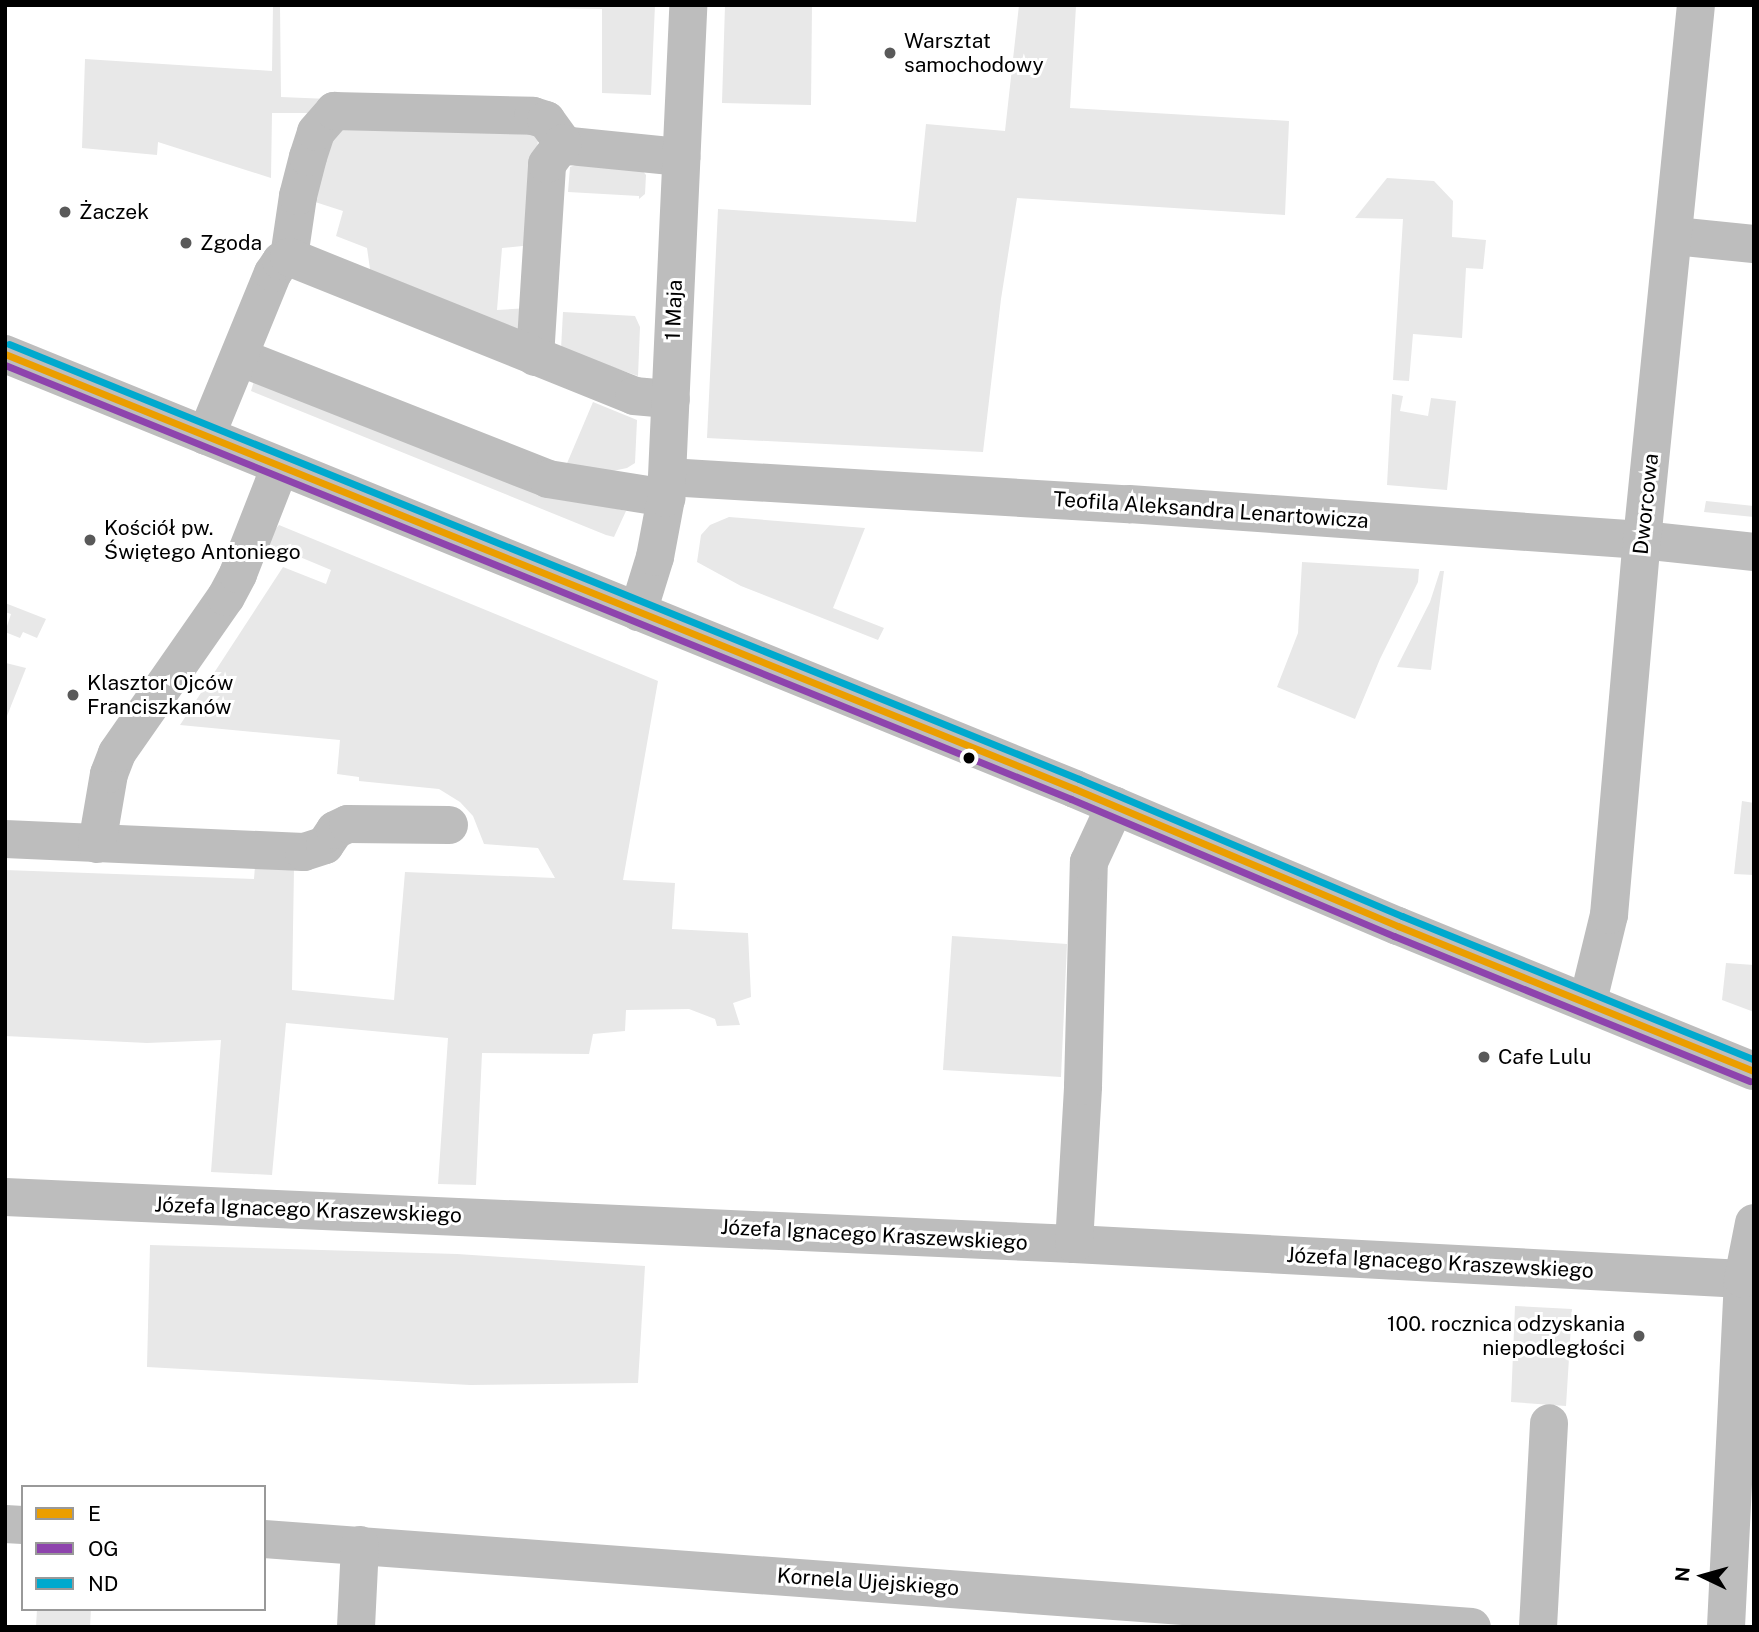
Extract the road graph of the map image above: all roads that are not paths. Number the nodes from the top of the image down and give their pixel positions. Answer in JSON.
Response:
{"nodes":[{"id":1,"x":688,"y":5,"type":"edge"},
{"id":2,"x":1696,"y":5,"type":"edge"},
{"id":3,"x":563,"y":143,"type":"junction"},
{"id":4,"x":681,"y":157,"type":"junction"},
{"id":5,"x":1675,"y":236,"type":"junction"},
{"id":6,"x":1754,"y":244,"type":"edge"},
{"id":7,"x":289,"y":257,"type":"junction"},
{"id":8,"x":5,"y":354,"type":"edge"},
{"id":9,"x":536,"y":356,"type":"junction"},
{"id":10,"x":239,"y":357,"type":"junction"},
{"id":11,"x":671,"y":399,"type":"junction"},
{"id":12,"x":206,"y":436,"type":"junction"},
{"id":13,"x":279,"y":467,"type":"junction"},
{"id":14,"x":667,"y":487,"type":"junction"},
{"id":15,"x":1642,"y":540,"type":"junction"},
{"id":16,"x":1754,"y":552,"type":"edge"},
{"id":17,"x":638,"y":612,"type":"junction"},
{"id":18,"x":1115,"y":806,"type":"junction"},
{"id":19,"x":449,"y":825,"type":"dead end"},
{"id":20,"x":5,"y":839,"type":"edge"},
{"id":21,"x":97,"y":844,"type":"junction"},
{"id":22,"x":1588,"y":1002,"type":"junction"},
{"id":23,"x":1754,"y":1071,"type":"edge"},
{"id":24,"x":5,"y":1197,"type":"edge"},
{"id":25,"x":1754,"y":1223,"type":"edge"},
{"id":26,"x":1074,"y":1244,"type":"junction"},
{"id":27,"x":1743,"y":1279,"type":"junction"},
{"id":28,"x":1549,"y":1423,"type":"dead end"},
{"id":29,"x":266,"y":1539,"type":"edge"},
{"id":30,"x":360,"y":1545,"type":"junction"},
{"id":31,"x":1089,"y":1613,"type":"edge"},
{"id":32,"x":356,"y":1627,"type":"edge"},
{"id":33,"x":1472,"y":1627,"type":"edge"},
{"id":34,"x":1538,"y":1627,"type":"edge"},
{"id":35,"x":1726,"y":1627,"type":"edge"}],
"edges":[{"from":1,"to":4,"type":"street","name":"1 Maja"},
{"from":2,"to":5,"type":"street","name":"Dworcowa"},
{"from":3,"to":4,"type":"street"},
{"from":3,"to":7,"type":"street"},
{"from":3,"to":9,"type":"street"},
{"from":4,"to":11,"type":"street","name":"1 Maja"},
{"from":5,"to":6,"type":"street"},
{"from":5,"to":15,"type":"street","name":"Dworcowa"},
{"from":7,"to":9,"type":"street"},
{"from":7,"to":10,"type":"street"},
{"from":8,"to":12,"type":"street"},
{"from":9,"to":11,"type":"street"},
{"from":10,"to":12,"type":"street"},
{"from":10,"to":14,"type":"street","name":"Teofila Aleksandra Lenartowicza"},
{"from":11,"to":14,"type":"street","name":"1 Maja"},
{"from":12,"to":13,"type":"street"},
{"from":13,"to":17,"type":"street"},
{"from":13,"to":21,"type":"street"},
{"from":14,"to":15,"type":"street","name":"Teofila Aleksandra Lenartowicza"},
{"from":14,"to":17,"type":"street","name":"1 Maja"},
{"from":15,"to":16,"type":"street","name":"Teofila Aleksandra Lenartowicza"},
{"from":15,"to":22,"type":"street","name":"Dworcowa"},
{"from":17,"to":18,"type":"street"},
{"from":18,"to":22,"type":"street"},
{"from":18,"to":26,"type":"street"},
{"from":19,"to":21,"type":"street"},
{"from":20,"to":21,"type":"street"},
{"from":22,"to":23,"type":"street"},
{"from":24,"to":26,"type":"street","name":"Józefa Ignacego Kraszewskiego"},
{"from":25,"to":27,"type":"street"},
{"from":26,"to":27,"type":"street","name":"Józefa Ignacego Kraszewskiego"},
{"from":27,"to":35,"type":"street"},
{"from":28,"to":34,"type":"street"},
{"from":29,"to":30,"type":"street","name":"Kornela Ujejskiego"},
{"from":30,"to":31,"type":"street","name":"Kornela Ujejskiego"},
{"from":30,"to":32,"type":"street"},
{"from":31,"to":33,"type":"street","name":"Kornela Ujejskiego"}]}
